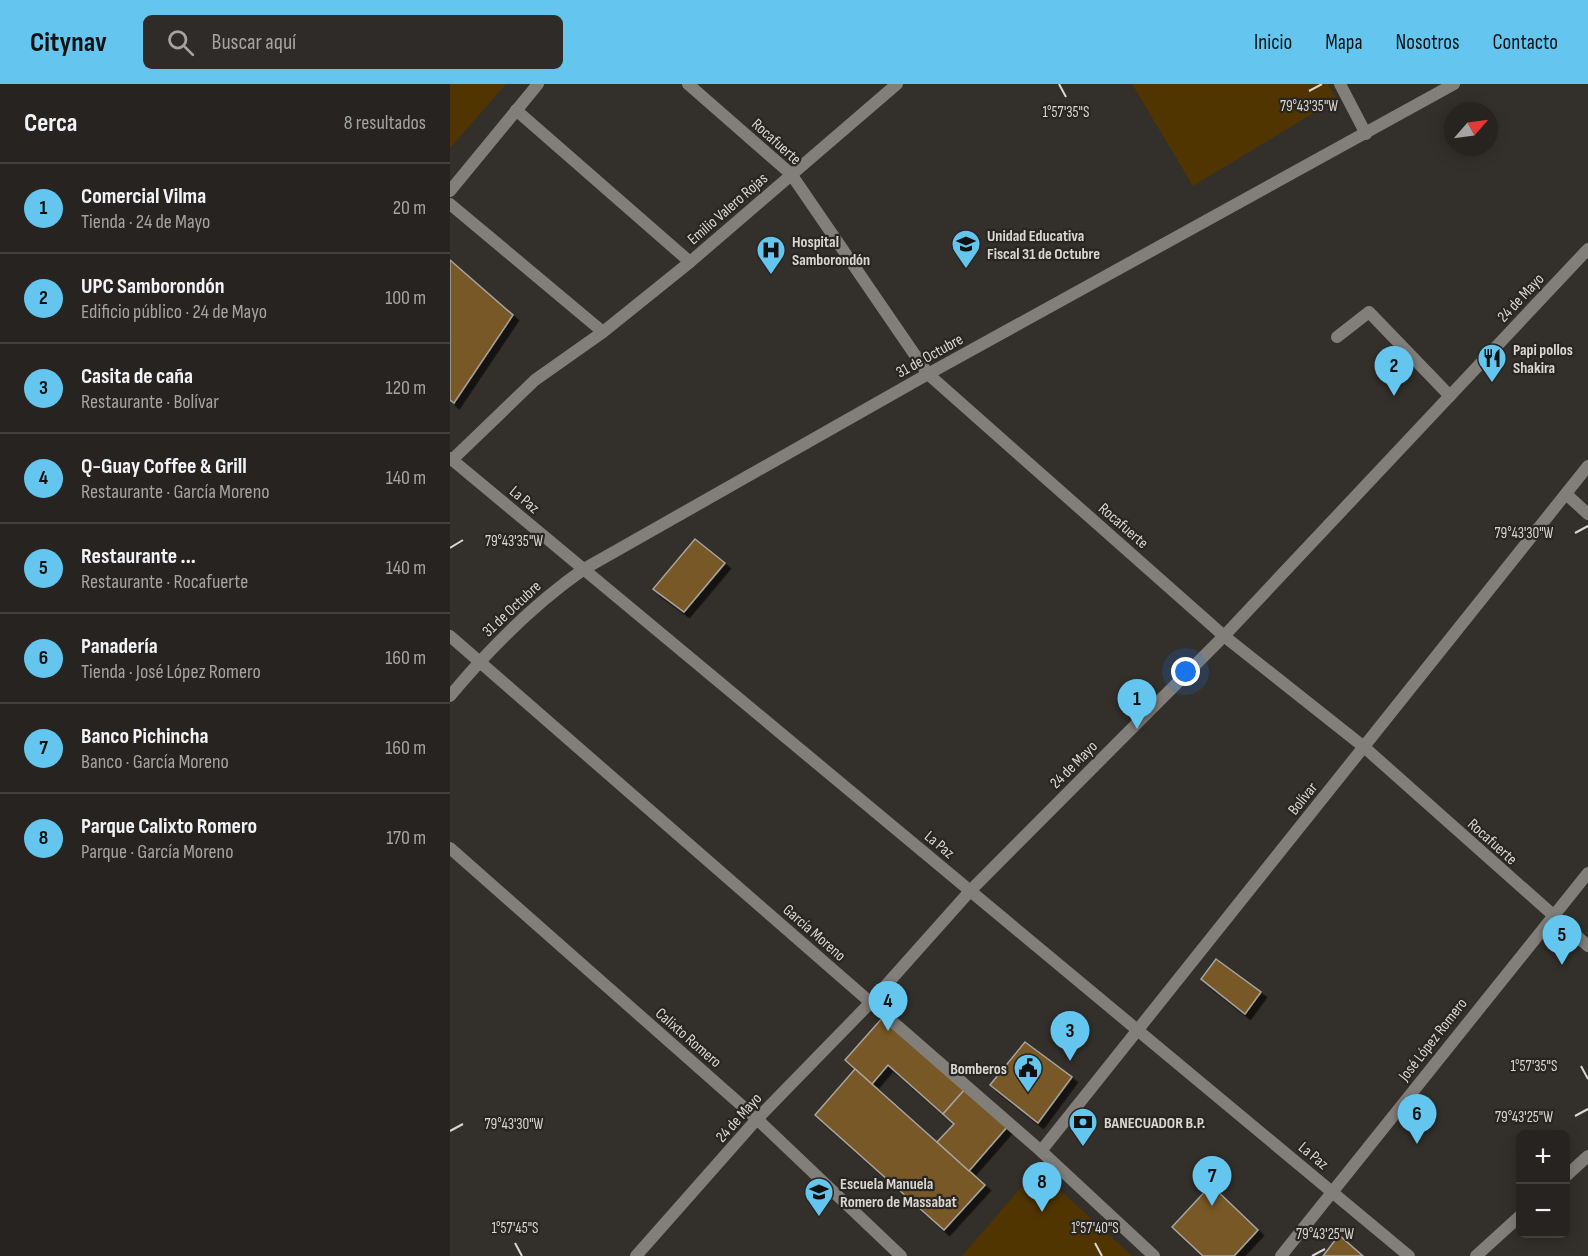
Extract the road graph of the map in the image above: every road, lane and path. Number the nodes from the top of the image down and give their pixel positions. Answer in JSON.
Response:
{"nodes":[{"id":1,"x":538,"y":84,"type":"edge"},
{"id":2,"x":688,"y":84,"type":"edge"},
{"id":3,"x":1340,"y":84,"type":"edge"},
{"id":4,"x":1454,"y":84,"type":"edge"},
{"id":5,"x":892,"y":85,"type":"edge"},
{"id":6,"x":516,"y":110,"type":"junction"},
{"id":7,"x":1366,"y":134,"type":"junction"},
{"id":8,"x":791,"y":174,"type":"junction"},
{"id":9,"x":450,"y":191,"type":"edge"},
{"id":10,"x":450,"y":204,"type":"edge"},
{"id":11,"x":1588,"y":249,"type":"edge"},
{"id":12,"x":690,"y":261,"type":"junction"},
{"id":13,"x":603,"y":332,"type":"junction"},
{"id":14,"x":1337,"y":337,"type":"dead end"},
{"id":15,"x":928,"y":374,"type":"junction"},
{"id":16,"x":1450,"y":396,"type":"junction"},
{"id":17,"x":451,"y":459,"type":"edge"},
{"id":18,"x":1588,"y":466,"type":"edge"},
{"id":19,"x":1566,"y":494,"type":"junction"},
{"id":20,"x":1588,"y":514,"type":"edge"},
{"id":21,"x":584,"y":570,"type":"junction"},
{"id":22,"x":450,"y":636,"type":"edge"},
{"id":23,"x":1224,"y":636,"type":"junction"},
{"id":24,"x":479,"y":662,"type":"junction"},
{"id":25,"x":450,"y":696,"type":"edge"},
{"id":26,"x":1364,"y":747,"type":"junction"},
{"id":27,"x":450,"y":848,"type":"edge"},
{"id":28,"x":1588,"y":873,"type":"edge"},
{"id":29,"x":970,"y":891,"type":"junction"},
{"id":30,"x":1552,"y":915,"type":"junction"},
{"id":31,"x":1588,"y":946,"type":"edge"},
{"id":32,"x":871,"y":1002,"type":"junction"},
{"id":33,"x":1138,"y":1030,"type":"junction"},
{"id":34,"x":758,"y":1119,"type":"junction"},
{"id":35,"x":1041,"y":1151,"type":"junction"},
{"id":36,"x":1588,"y":1156,"type":"edge"},
{"id":37,"x":1570,"y":1172,"type":"edge"},
{"id":38,"x":1332,"y":1192,"type":"junction"},
{"id":39,"x":1516,"y":1220,"type":"edge"},
{"id":40,"x":636,"y":1256,"type":"edge"},
{"id":41,"x":901,"y":1256,"type":"edge"},
{"id":42,"x":1154,"y":1256,"type":"edge"},
{"id":43,"x":1281,"y":1256,"type":"edge"},
{"id":44,"x":1409,"y":1256,"type":"edge"},
{"id":45,"x":1476,"y":1256,"type":"edge"}],
"edges":[{"from":1,"to":6,"type":"street"},
{"from":2,"to":8,"type":"street","name":"Rocafuerte"},
{"from":3,"to":7,"type":"street"},
{"from":4,"to":7,"type":"street","name":"31 de Octubre"},
{"from":5,"to":8,"type":"street","name":"Emilio Valero Rojas"},
{"from":6,"to":9,"type":"street"},
{"from":6,"to":12,"type":"street"},
{"from":7,"to":15,"type":"street","name":"31 de Octubre"},
{"from":8,"to":12,"type":"street","name":"Emilio Valero Rojas"},
{"from":8,"to":15,"type":"street","name":"Rocafuerte"},
{"from":10,"to":13,"type":"street"},
{"from":11,"to":16,"type":"street","name":"24 de Mayo"},
{"from":12,"to":13,"type":"street","name":"Emilio Valero Rojas"},
{"from":13,"to":17,"type":"street","name":"Emilio Valero Rojas"},
{"from":14,"to":16,"type":"street"},
{"from":15,"to":21,"type":"street","name":"31 de Octubre"},
{"from":15,"to":23,"type":"street","name":"Rocafuerte"},
{"from":16,"to":23,"type":"street","name":"24 de Mayo"},
{"from":17,"to":21,"type":"street","name":"La Paz"},
{"from":18,"to":19,"type":"street","name":"Bolívar"},
{"from":19,"to":20,"type":"street"},
{"from":19,"to":26,"type":"street","name":"Bolívar"},
{"from":21,"to":24,"type":"street","name":"31 de Octubre"},
{"from":21,"to":29,"type":"street","name":"La Paz"},
{"from":22,"to":24,"type":"street","name":"García Moreno"},
{"from":23,"to":26,"type":"street","name":"Rocafuerte"},
{"from":23,"to":29,"type":"street","name":"24 de Mayo"},
{"from":24,"to":25,"type":"street","name":"31 de Octubre"},
{"from":24,"to":32,"type":"street","name":"García Moreno"},
{"from":26,"to":30,"type":"street","name":"Rocafuerte"},
{"from":26,"to":33,"type":"street","name":"Bolívar"},
{"from":27,"to":34,"type":"street","name":"Calixto Romero"},
{"from":28,"to":30,"type":"street","name":"José López Romero"},
{"from":29,"to":32,"type":"street","name":"24 de Mayo"},
{"from":29,"to":33,"type":"street","name":"La Paz"},
{"from":30,"to":31,"type":"street","name":"Rocafuerte"},
{"from":30,"to":38,"type":"street","name":"José López Romero"},
{"from":32,"to":34,"type":"street","name":"24 de Mayo"},
{"from":32,"to":35,"type":"street","name":"García Moreno"},
{"from":33,"to":35,"type":"street","name":"Bolívar"},
{"from":33,"to":38,"type":"street","name":"La Paz"},
{"from":34,"to":40,"type":"street","name":"24 de Mayo"},
{"from":34,"to":41,"type":"street","name":"Calixto Romero"},
{"from":35,"to":42,"type":"street","name":"García Moreno"},
{"from":36,"to":37,"type":"street"},
{"from":38,"to":43,"type":"street","name":"José López Romero"},
{"from":38,"to":44,"type":"street","name":"La Paz"},
{"from":39,"to":45,"type":"street"}]}
